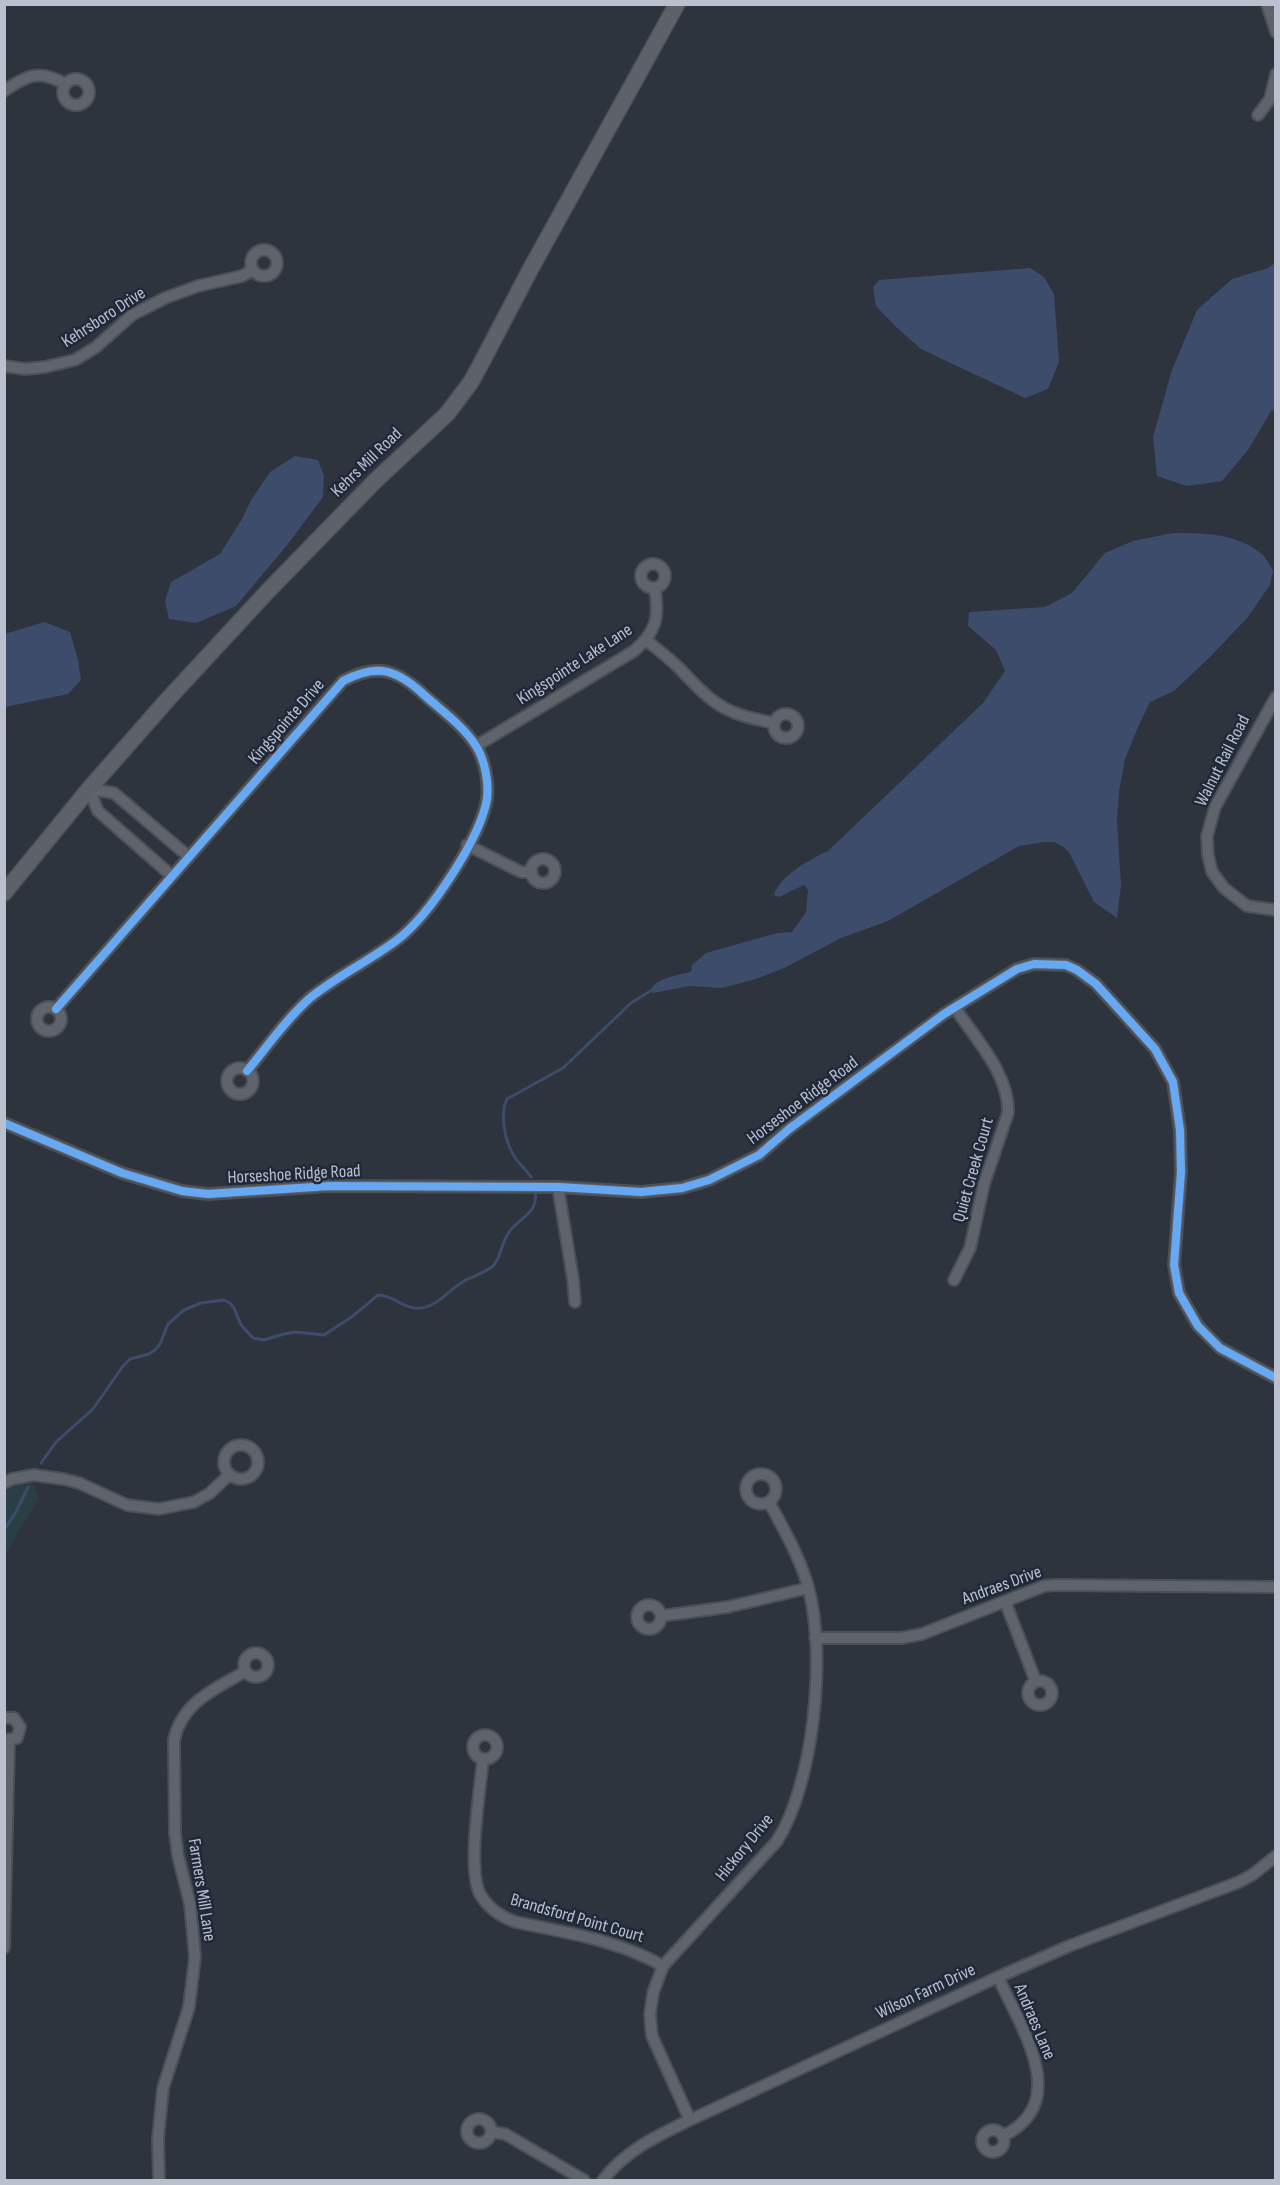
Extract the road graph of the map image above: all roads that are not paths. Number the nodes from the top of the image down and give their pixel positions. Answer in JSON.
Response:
{"nodes":[{"id":1,"x":677,"y":4,"type":"edge"},
{"id":2,"x":1267,"y":4,"type":"edge"},
{"id":3,"x":1275,"y":32,"type":"edge"},
{"id":4,"x":1275,"y":74,"type":"edge"},
{"id":5,"x":65,"y":84,"type":"dead end"},
{"id":6,"x":4,"y":91,"type":"edge"},
{"id":7,"x":1258,"y":115,"type":"dead end"},
{"id":8,"x":253,"y":270,"type":"dead end"},
{"id":9,"x":4,"y":366,"type":"edge"},
{"id":10,"x":655,"y":588,"type":"dead end"},
{"id":11,"x":646,"y":640,"type":"junction"},
{"id":12,"x":1275,"y":697,"type":"edge"},
{"id":13,"x":774,"y":723,"type":"dead end"},
{"id":14,"x":476,"y":746,"type":"junction"},
{"id":15,"x":89,"y":789,"type":"junction"},
{"id":16,"x":467,"y":845,"type":"junction"},
{"id":17,"x":189,"y":857,"type":"junction"},
{"id":18,"x":532,"y":872,"type":"dead end"},
{"id":19,"x":171,"y":876,"type":"junction"},
{"id":20,"x":4,"y":893,"type":"edge"},
{"id":21,"x":1275,"y":910,"type":"edge"},
{"id":22,"x":955,"y":1008,"type":"junction"},
{"id":23,"x":56,"y":1009,"type":"dead end"},
{"id":24,"x":248,"y":1071,"type":"dead end"},
{"id":25,"x":4,"y":1123,"type":"edge"},
{"id":26,"x":558,"y":1187,"type":"junction"},
{"id":27,"x":954,"y":1280,"type":"dead end"},
{"id":28,"x":575,"y":1302,"type":"dead end"},
{"id":29,"x":1275,"y":1378,"type":"edge"},
{"id":30,"x":229,"y":1475,"type":"dead end"},
{"id":31,"x":4,"y":1483,"type":"edge"},
{"id":32,"x":769,"y":1502,"type":"dead end"},
{"id":33,"x":1275,"y":1587,"type":"edge"},
{"id":34,"x":808,"y":1588,"type":"junction"},
{"id":35,"x":1005,"y":1601,"type":"junction"},
{"id":36,"x":661,"y":1616,"type":"dead end"},
{"id":37,"x":815,"y":1638,"type":"junction"},
{"id":38,"x":246,"y":1671,"type":"dead end"},
{"id":39,"x":1036,"y":1682,"type":"dead end"},
{"id":40,"x":4,"y":1718,"type":"edge"},
{"id":41,"x":7,"y":1740,"type":"edge"},
{"id":42,"x":483,"y":1759,"type":"dead end"},
{"id":43,"x":1275,"y":1856,"type":"edge"},
{"id":44,"x":4,"y":1948,"type":"edge"},
{"id":45,"x":663,"y":1966,"type":"junction"},
{"id":46,"x":998,"y":1977,"type":"junction"},
{"id":47,"x":690,"y":2120,"type":"junction"},
{"id":48,"x":491,"y":2132,"type":"dead end"},
{"id":49,"x":1003,"y":2136,"type":"dead end"},
{"id":50,"x":159,"y":2181,"type":"edge"},
{"id":51,"x":584,"y":2181,"type":"edge"},
{"id":52,"x":603,"y":2181,"type":"edge"}],
"edges":[{"from":1,"to":15,"type":"main road","name":"Kehrs Mill Road"},
{"from":2,"to":3,"type":"street"},
{"from":4,"to":7,"type":"street"},
{"from":5,"to":6,"type":"street"},
{"from":8,"to":9,"type":"street","name":"Kehrsboro Drive"},
{"from":10,"to":11,"type":"street","name":"Kingspointe Lake Lane"},
{"from":11,"to":13,"type":"street"},
{"from":11,"to":14,"type":"street","name":"Kingspointe Lake Lane"},
{"from":12,"to":21,"type":"street","name":"Walnut Rail Road"},
{"from":14,"to":16,"type":"street","name":"Kingspointe Drive"},
{"from":14,"to":17,"type":"street","name":"Kingspointe Drive"},
{"from":15,"to":17,"type":"street"},
{"from":15,"to":19,"type":"street"},
{"from":15,"to":20,"type":"main road","name":"Kehrs Mill Road"},
{"from":16,"to":18,"type":"street"},
{"from":16,"to":24,"type":"street","name":"Kingspointe Drive"},
{"from":17,"to":19,"type":"street","name":"Kingspointe Drive"},
{"from":19,"to":23,"type":"street","name":"Kingspointe Drive"},
{"from":22,"to":26,"type":"street","name":"Horseshoe Ridge Road"},
{"from":22,"to":27,"type":"street","name":"Quiet Creek Court"},
{"from":22,"to":29,"type":"street","name":"Horseshoe Ridge Road"},
{"from":25,"to":26,"type":"street","name":"Horseshoe Ridge Road"},
{"from":26,"to":28,"type":"street"},
{"from":30,"to":31,"type":"street"},
{"from":32,"to":34,"type":"street","name":"Hickory Drive"},
{"from":33,"to":35,"type":"street","name":"Andraes Drive"},
{"from":34,"to":36,"type":"street"},
{"from":34,"to":37,"type":"street","name":"Hickory Drive"},
{"from":35,"to":37,"type":"street","name":"Andraes Drive"},
{"from":35,"to":39,"type":"street"},
{"from":37,"to":45,"type":"street","name":"Hickory Drive"},
{"from":38,"to":50,"type":"street","name":"Farmers Mill Lane"},
{"from":40,"to":41,"type":"street"},
{"from":41,"to":44,"type":"street"},
{"from":42,"to":45,"type":"street","name":"Brandsford Point Court"},
{"from":43,"to":46,"type":"street","name":"Wilson Farm Drive"},
{"from":45,"to":47,"type":"street","name":"Hickory Drive"},
{"from":46,"to":47,"type":"street","name":"Wilson Farm Drive"},
{"from":46,"to":49,"type":"street","name":"Andraes Lane"},
{"from":47,"to":52,"type":"street","name":"Wilson Farm Drive"},
{"from":48,"to":51,"type":"street"}]}
